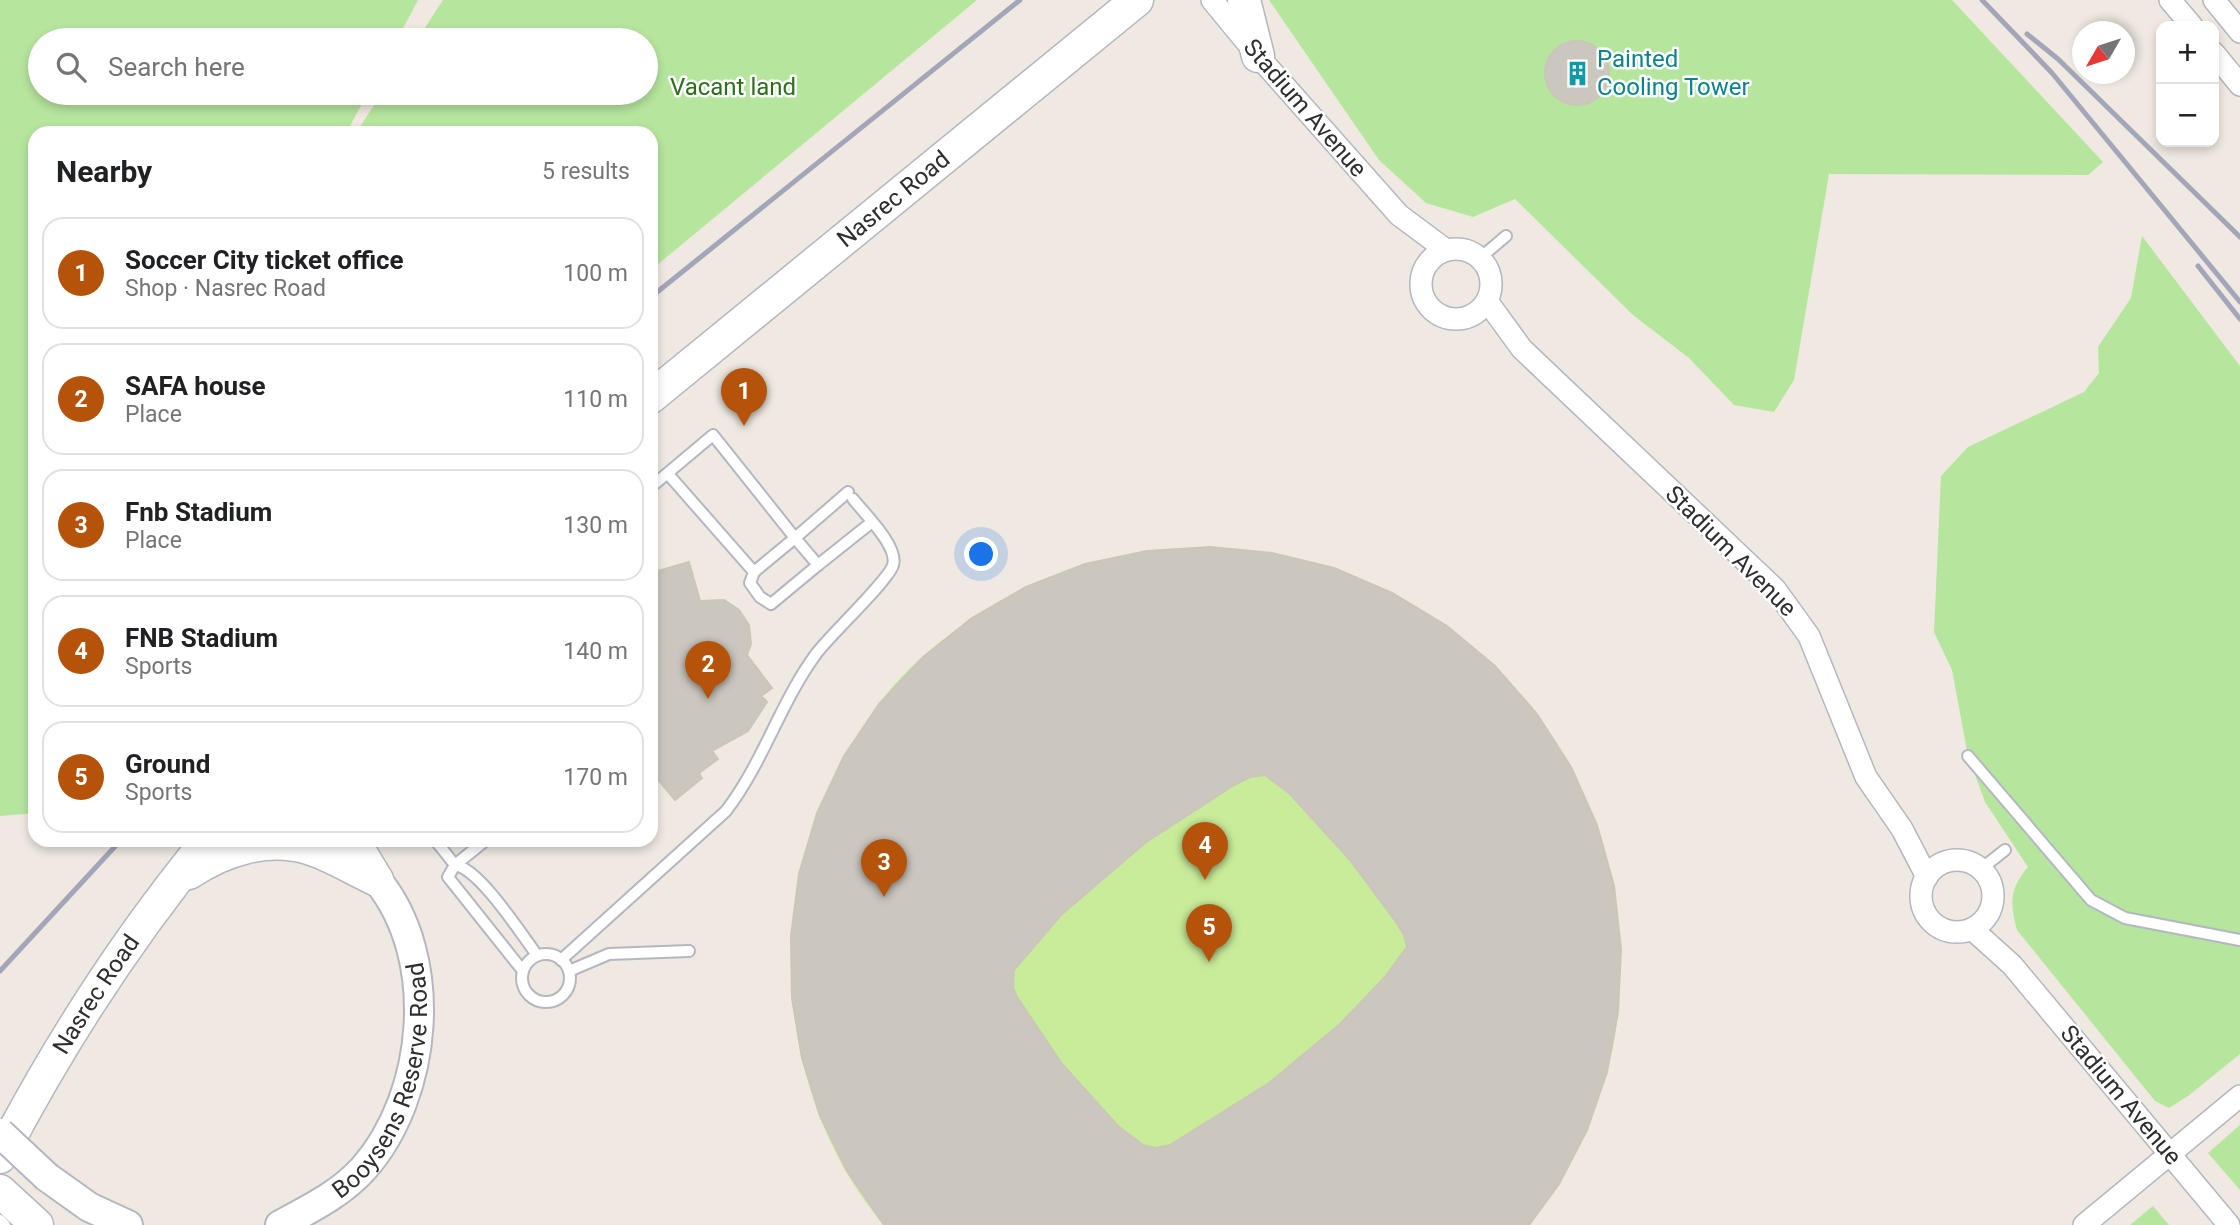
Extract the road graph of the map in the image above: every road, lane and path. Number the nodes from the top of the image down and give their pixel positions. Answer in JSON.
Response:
{"nodes":[{"id":1,"x":1137,"y":0,"type":"edge"},
{"id":2,"x":1212,"y":0,"type":"edge"},
{"id":3,"x":1244,"y":0,"type":"edge"},
{"id":4,"x":2170,"y":0,"type":"edge"},
{"id":5,"x":2214,"y":0,"type":"edge"},
{"id":6,"x":2188,"y":21,"type":"edge"},
{"id":7,"x":2240,"y":32,"type":"edge"},
{"id":8,"x":1258,"y":57,"type":"junction"},
{"id":9,"x":2219,"y":59,"type":"edge"},
{"id":10,"x":2240,"y":85,"type":"edge"},
{"id":11,"x":1399,"y":215,"type":"junction"},
{"id":12,"x":1506,"y":236,"type":"dead end"},
{"id":13,"x":1446,"y":250,"type":"junction"},
{"id":14,"x":1480,"y":258,"type":"junction"},
{"id":15,"x":1426,"y":265,"type":"junction"},
{"id":16,"x":1487,"y":301,"type":"junction"},
{"id":17,"x":1469,"y":317,"type":"junction"},
{"id":18,"x":1522,"y":349,"type":"junction"},
{"id":19,"x":658,"y":391,"type":"edge"},
{"id":20,"x":668,"y":474,"type":"junction"},
{"id":21,"x":658,"y":482,"type":"edge"},
{"id":22,"x":872,"y":522,"type":"junction"},
{"id":23,"x":795,"y":538,"type":"junction"},
{"id":24,"x":818,"y":565,"type":"junction"},
{"id":25,"x":754,"y":572,"type":"junction"},
{"id":26,"x":1968,"y":756,"type":"dead end"},
{"id":27,"x":1902,"y":830,"type":"junction"},
{"id":28,"x":202,"y":847,"type":"edge"},
{"id":29,"x":261,"y":847,"type":"edge"},
{"id":30,"x":301,"y":847,"type":"edge"},
{"id":31,"x":342,"y":847,"type":"edge"},
{"id":32,"x":357,"y":847,"type":"edge"},
{"id":33,"x":441,"y":847,"type":"edge"},
{"id":34,"x":477,"y":847,"type":"edge"},
{"id":35,"x":2005,"y":850,"type":"dead end"},
{"id":36,"x":1946,"y":862,"type":"junction"},
{"id":37,"x":455,"y":865,"type":"junction"},
{"id":38,"x":1981,"y":869,"type":"junction"},
{"id":39,"x":1927,"y":877,"type":"junction"},
{"id":40,"x":377,"y":880,"type":"junction"},
{"id":41,"x":170,"y":887,"type":"junction"},
{"id":42,"x":1989,"y":914,"type":"junction"},
{"id":43,"x":1972,"y":929,"type":"junction"},
{"id":44,"x":2240,"y":940,"type":"edge"},
{"id":45,"x":689,"y":951,"type":"dead end"},
{"id":46,"x":537,"y":955,"type":"junction"},
{"id":47,"x":561,"y":960,"type":"junction"},
{"id":48,"x":2012,"y":965,"type":"junction"},
{"id":49,"x":523,"y":971,"type":"junction"},
{"id":50,"x":569,"y":971,"type":"junction"},
{"id":51,"x":2240,"y":1096,"type":"edge"},
{"id":52,"x":0,"y":1133,"type":"edge"},
{"id":53,"x":2171,"y":1154,"type":"junction"},
{"id":54,"x":0,"y":1157,"type":"edge"},
{"id":55,"x":0,"y":1191,"type":"edge"},
{"id":56,"x":0,"y":1220,"type":"edge"},
{"id":57,"x":5,"y":1225,"type":"edge"},
{"id":58,"x":37,"y":1225,"type":"edge"},
{"id":59,"x":128,"y":1225,"type":"edge"},
{"id":60,"x":280,"y":1225,"type":"edge"},
{"id":61,"x":2084,"y":1225,"type":"edge"},
{"id":62,"x":2229,"y":1225,"type":"edge"}],
"edges":[{"from":1,"to":19,"type":"main road","name":"Nasrec Road"},
{"from":2,"to":8,"type":"street","name":"Stadium Avenue"},
{"from":3,"to":8,"type":"main road"},
{"from":4,"to":6,"type":"street"},
{"from":5,"to":7,"type":"street"},
{"from":8,"to":11,"type":"street","name":"Stadium Avenue"},
{"from":9,"to":10,"type":"street"},
{"from":11,"to":13,"type":"street","name":"Stadium Avenue"},
{"from":11,"to":15,"type":"street","name":"Stadium Avenue"},
{"from":12,"to":14,"type":"lane"},
{"from":13,"to":14,"type":"street"},
{"from":13,"to":15,"type":"street"},
{"from":14,"to":16,"type":"street"},
{"from":15,"to":17,"type":"street"},
{"from":16,"to":17,"type":"street"},
{"from":16,"to":18,"type":"street","name":"Stadium Avenue"},
{"from":17,"to":18,"type":"street","name":"Stadium Avenue"},
{"from":18,"to":27,"type":"street","name":"Stadium Avenue"},
{"from":20,"to":21,"type":"lane"},
{"from":20,"to":23,"type":"lane"},
{"from":20,"to":25,"type":"lane"},
{"from":22,"to":23,"type":"lane"},
{"from":22,"to":24,"type":"lane"},
{"from":22,"to":47,"type":"lane"},
{"from":23,"to":24,"type":"lane"},
{"from":23,"to":25,"type":"lane"},
{"from":24,"to":25,"type":"lane"},
{"from":26,"to":44,"type":"lane"},
{"from":27,"to":36,"type":"street","name":"Stadium Avenue"},
{"from":27,"to":39,"type":"street","name":"Stadium Avenue"},
{"from":28,"to":41,"type":"main road","name":"Nasrec Road"},
{"from":29,"to":41,"type":"main road"},
{"from":30,"to":40,"type":"main road"},
{"from":31,"to":40,"type":"street","name":"Booysens Reserve Road"},
{"from":32,"to":40,"type":"main road"},
{"from":33,"to":37,"type":"lane"},
{"from":34,"to":37,"type":"lane"},
{"from":35,"to":38,"type":"lane"},
{"from":36,"to":38,"type":"street"},
{"from":36,"to":39,"type":"street"},
{"from":37,"to":46,"type":"lane"},
{"from":37,"to":49,"type":"lane"},
{"from":38,"to":42,"type":"street"},
{"from":39,"to":43,"type":"street"},
{"from":40,"to":60,"type":"street","name":"Booysens Reserve Road"},
{"from":41,"to":54,"type":"main road","name":"Nasrec Road"},
{"from":42,"to":43,"type":"street"},
{"from":42,"to":48,"type":"street","name":"Stadium Avenue"},
{"from":43,"to":48,"type":"street","name":"Stadium Avenue"},
{"from":45,"to":50,"type":"lane"},
{"from":46,"to":47,"type":"lane"},
{"from":46,"to":49,"type":"lane"},
{"from":47,"to":50,"type":"lane"},
{"from":48,"to":53,"type":"street","name":"Stadium Avenue"},
{"from":49,"to":50,"type":"lane"},
{"from":51,"to":53,"type":"street"},
{"from":52,"to":59,"type":"street","bridge":true},
{"from":53,"to":61,"type":"street"},
{"from":53,"to":62,"type":"street","name":"Stadium Avenue"},
{"from":55,"to":58,"type":"main road"},
{"from":56,"to":57,"type":"lane"}]}
